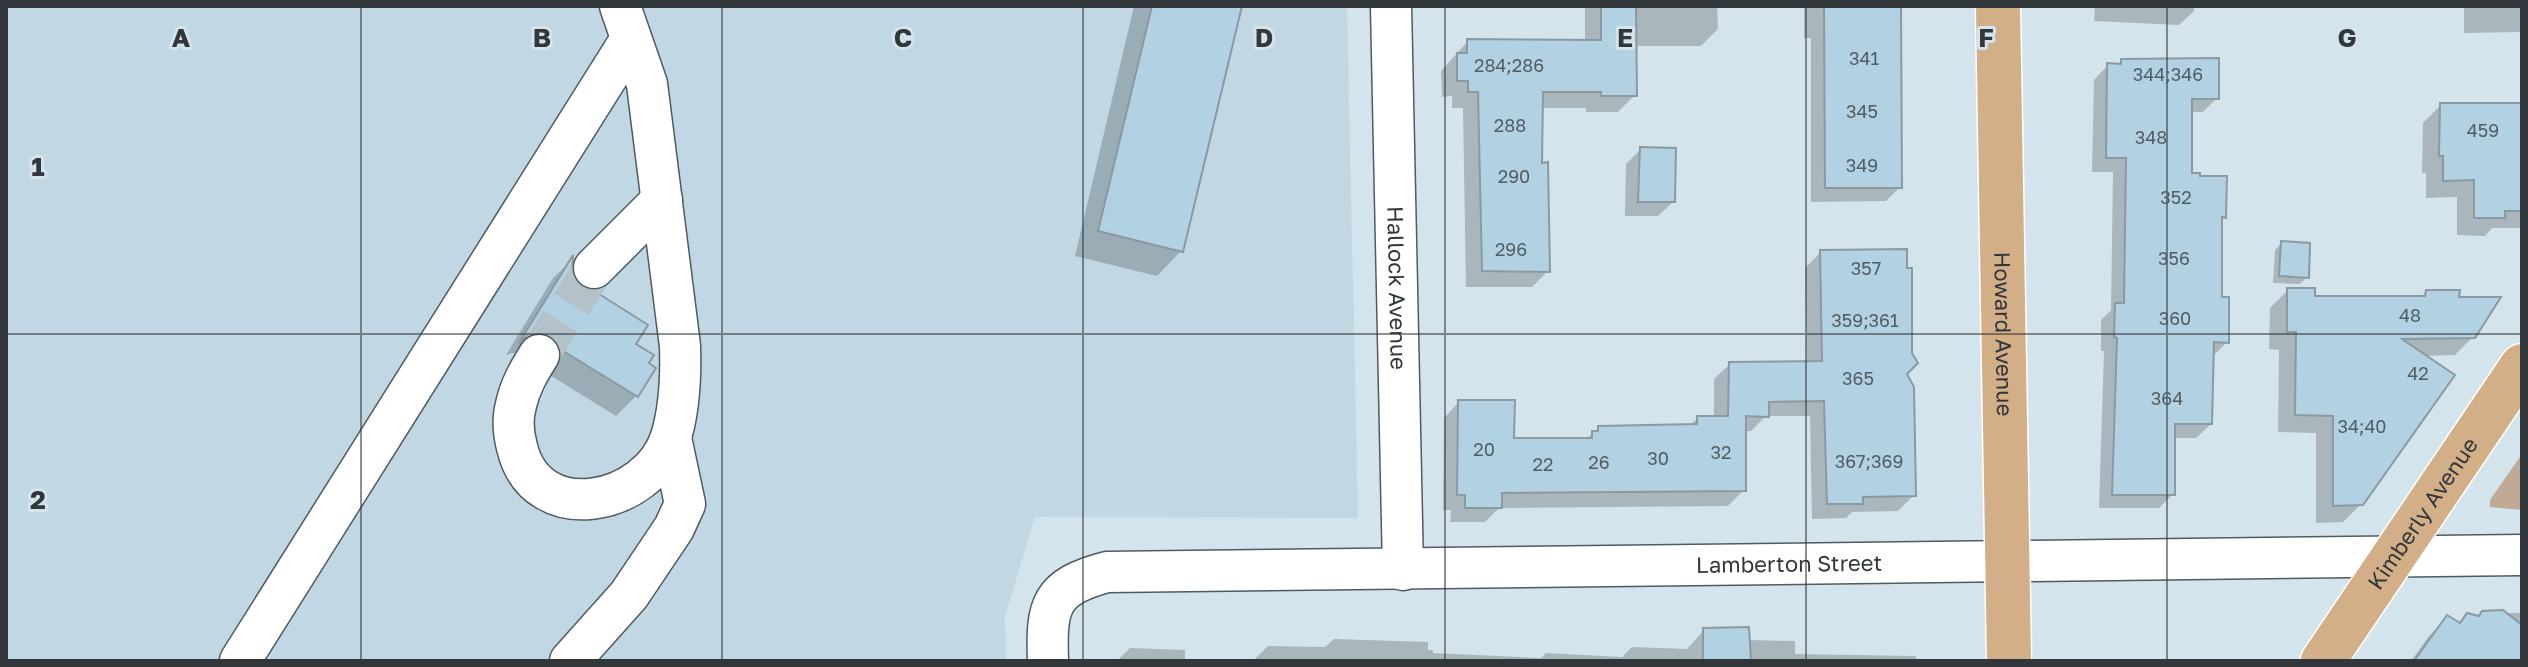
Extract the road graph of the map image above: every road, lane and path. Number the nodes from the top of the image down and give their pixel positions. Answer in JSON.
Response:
{"nodes":[{"id":1,"x":1391,"y":6,"type":"edge"},
{"id":2,"x":1998,"y":6,"type":"edge"},
{"id":3,"x":625,"y":22,"type":"edge"},
{"id":4,"x":662,"y":200,"type":"junction"},
{"id":5,"x":594,"y":268,"type":"tunnel mouth"},
{"id":6,"x":539,"y":355,"type":"tunnel mouth"},
{"id":7,"x":2522,"y":366,"type":"edge"},
{"id":8,"x":671,"y":438,"type":"junction"},
{"id":9,"x":2522,"y":555,"type":"edge"},
{"id":10,"x":2395,"y":557,"type":"junction"},
{"id":11,"x":2008,"y":560,"type":"junction"},
{"id":12,"x":1403,"y":570,"type":"junction"},
{"id":13,"x":240,"y":661,"type":"edge"},
{"id":14,"x":570,"y":661,"type":"edge"},
{"id":15,"x":1048,"y":661,"type":"edge"},
{"id":16,"x":2009,"y":661,"type":"edge"},
{"id":17,"x":2323,"y":661,"type":"edge"}],
"edges":[{"from":1,"to":12,"type":"street","name":"Hallock Avenue"},
{"from":2,"to":11,"type":"main road","name":"Howard Avenue"},
{"from":3,"to":4,"type":"street"},
{"from":3,"to":13,"type":"street"},
{"from":4,"to":5,"type":"street"},
{"from":4,"to":8,"type":"street"},
{"from":6,"to":8,"type":"street"},
{"from":7,"to":10,"type":"main road","name":"Kimberly Avenue"},
{"from":8,"to":14,"type":"street"},
{"from":9,"to":10,"type":"street","name":"Lamberton Street"},
{"from":10,"to":11,"type":"street","name":"Lamberton Street"},
{"from":10,"to":17,"type":"main road","name":"Kimberly Avenue"},
{"from":11,"to":12,"type":"street","name":"Lamberton Street"},
{"from":11,"to":16,"type":"main road","name":"Howard Avenue"},
{"from":12,"to":15,"type":"street","name":"Lamberton Street"}]}
